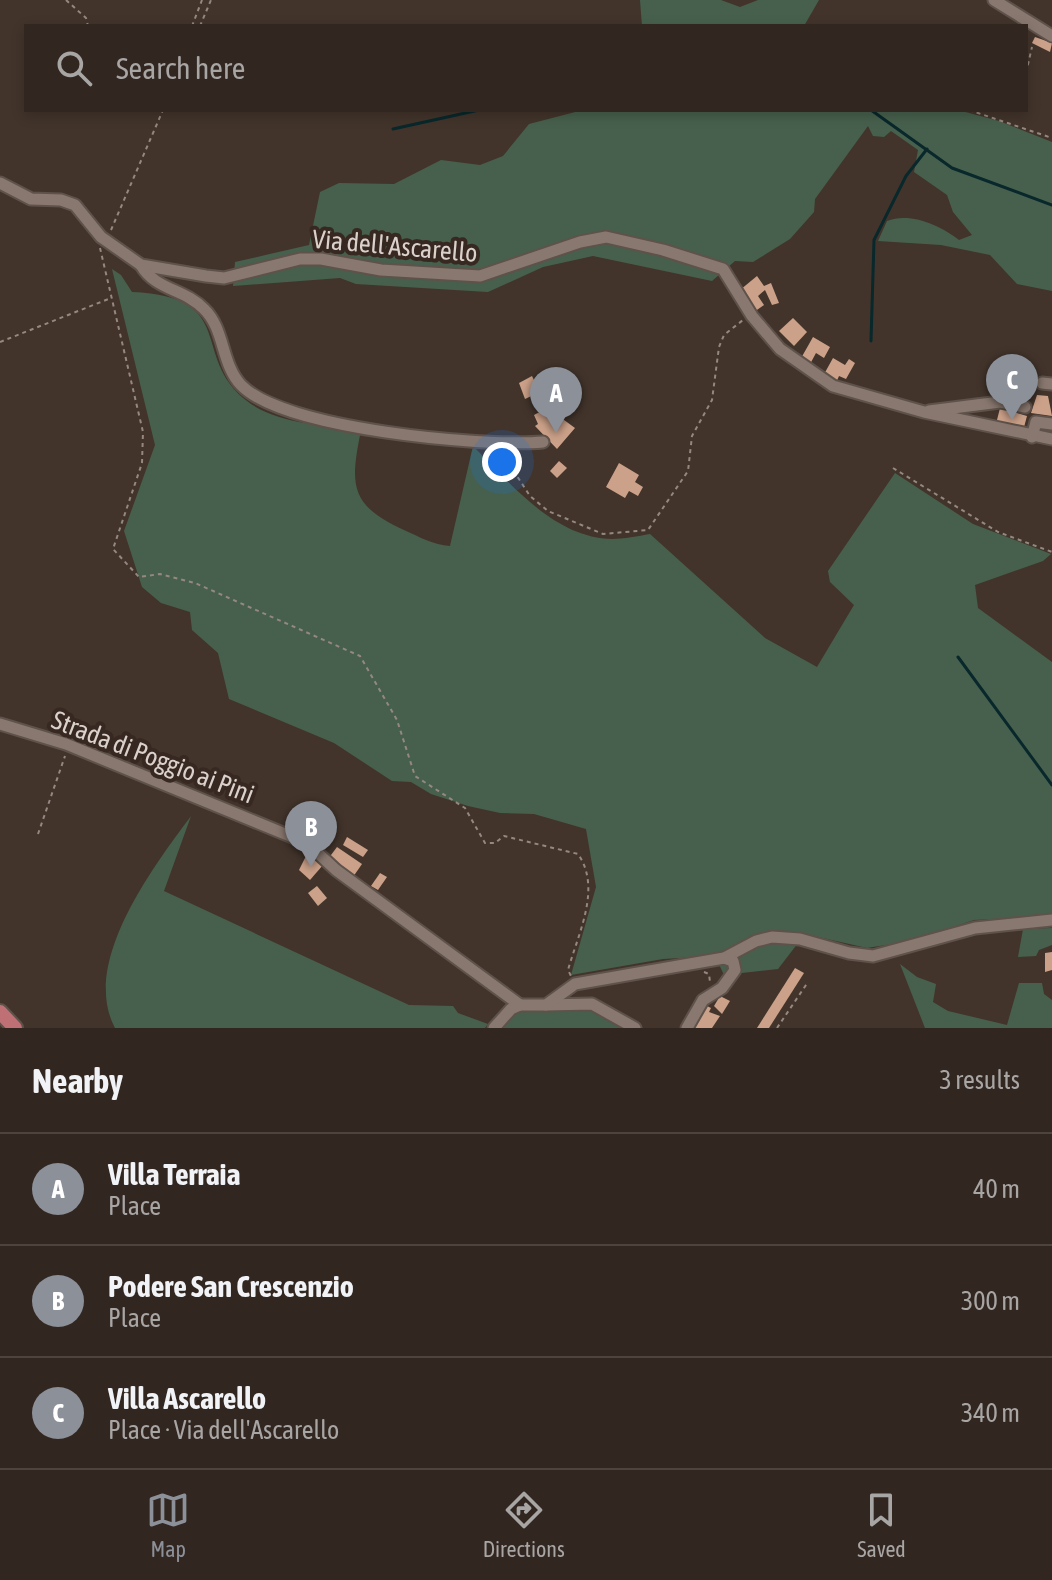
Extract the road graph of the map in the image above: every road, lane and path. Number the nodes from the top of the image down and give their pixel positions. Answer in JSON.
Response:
{"nodes":[{"id":1,"x":66,"y":0,"type":"edge"},
{"id":2,"x":202,"y":0,"type":"edge"},
{"id":3,"x":211,"y":0,"type":"edge"},
{"id":4,"x":994,"y":0,"type":"edge"},
{"id":5,"x":88,"y":24,"type":"edge"},
{"id":6,"x":193,"y":24,"type":"edge"},
{"id":7,"x":201,"y":24,"type":"edge"},
{"id":8,"x":1052,"y":36,"type":"edge"},
{"id":9,"x":1032,"y":47,"type":"dead end"},
{"id":10,"x":1028,"y":64,"type":"edge"},
{"id":11,"x":162,"y":112,"type":"edge"},
{"id":12,"x":975,"y":112,"type":"edge"},
{"id":13,"x":1052,"y":138,"type":"edge"},
{"id":14,"x":0,"y":183,"type":"edge"},
{"id":15,"x":105,"y":240,"type":"junction"},
{"id":16,"x":141,"y":265,"type":"junction"},
{"id":17,"x":112,"y":298,"type":"junction"},
{"id":18,"x":752,"y":316,"type":"junction"},
{"id":19,"x":0,"y":342,"type":"edge"},
{"id":20,"x":1025,"y":407,"type":"dead end"},
{"id":21,"x":924,"y":412,"type":"junction"},
{"id":22,"x":1052,"y":424,"type":"edge"},
{"id":23,"x":1032,"y":437,"type":"junction"},
{"id":24,"x":465,"y":439,"type":"junction"},
{"id":25,"x":1052,"y":439,"type":"edge"},
{"id":26,"x":543,"y":442,"type":"dead end"},
{"id":27,"x":893,"y":468,"type":"dead end"},
{"id":28,"x":1052,"y":552,"type":"edge"},
{"id":29,"x":0,"y":724,"type":"edge"},
{"id":30,"x":63,"y":743,"type":"junction"},
{"id":31,"x":38,"y":834,"type":"dead end"},
{"id":32,"x":1052,"y":920,"type":"edge"},
{"id":33,"x":724,"y":958,"type":"junction"},
{"id":34,"x":699,"y":963,"type":"junction"},
{"id":35,"x":808,"y":982,"type":"dead end"},
{"id":36,"x":575,"y":984,"type":"junction"},
{"id":37,"x":712,"y":996,"type":"junction"},
{"id":38,"x":520,"y":1005,"type":"junction"},
{"id":39,"x":546,"y":1005,"type":"junction"},
{"id":40,"x":0,"y":1012,"type":"edge"},
{"id":41,"x":15,"y":1028,"type":"edge"},
{"id":42,"x":494,"y":1028,"type":"edge"},
{"id":43,"x":635,"y":1028,"type":"edge"},
{"id":44,"x":687,"y":1028,"type":"edge"},
{"id":45,"x":777,"y":1028,"type":"edge"}],
"edges":[{"from":1,"to":5,"type":"path"},
{"from":2,"to":6,"type":"path"},
{"from":3,"to":7,"type":"path"},
{"from":4,"to":8,"type":"street"},
{"from":9,"to":10,"type":"path"},
{"from":11,"to":15,"type":"path"},
{"from":12,"to":13,"type":"path"},
{"from":14,"to":15,"type":"street","name":"Via dell'Ascarello"},
{"from":15,"to":16,"type":"street","name":"Via dell'Ascarello"},
{"from":15,"to":17,"type":"path"},
{"from":16,"to":18,"type":"street","name":"Via dell'Ascarello"},
{"from":16,"to":24,"type":"street"},
{"from":17,"to":19,"type":"path"},
{"from":17,"to":36,"type":"path"},
{"from":18,"to":21,"type":"street","name":"Via dell'Ascarello"},
{"from":18,"to":24,"type":"path"},
{"from":20,"to":21,"type":"street"},
{"from":21,"to":23,"type":"street","name":"Via dell'Ascarello"},
{"from":22,"to":23,"type":"street"},
{"from":23,"to":25,"type":"street","name":"Via dell'Ascarello"},
{"from":24,"to":26,"type":"street"},
{"from":27,"to":28,"type":"path"},
{"from":29,"to":30,"type":"street","name":"Strada di Poggio ai Pini"},
{"from":30,"to":31,"type":"path"},
{"from":30,"to":38,"type":"street","name":"Strada di Poggio ai Pini"},
{"from":32,"to":33,"type":"street"},
{"from":33,"to":34,"type":"street"},
{"from":33,"to":37,"type":"street"},
{"from":34,"to":36,"type":"street"},
{"from":34,"to":37,"type":"path"},
{"from":35,"to":45,"type":"path"},
{"from":36,"to":39,"type":"street"},
{"from":37,"to":44,"type":"street"},
{"from":38,"to":39,"type":"street"},
{"from":38,"to":42,"type":"street"},
{"from":39,"to":43,"type":"street"},
{"from":40,"to":41,"type":"main road"}]}
